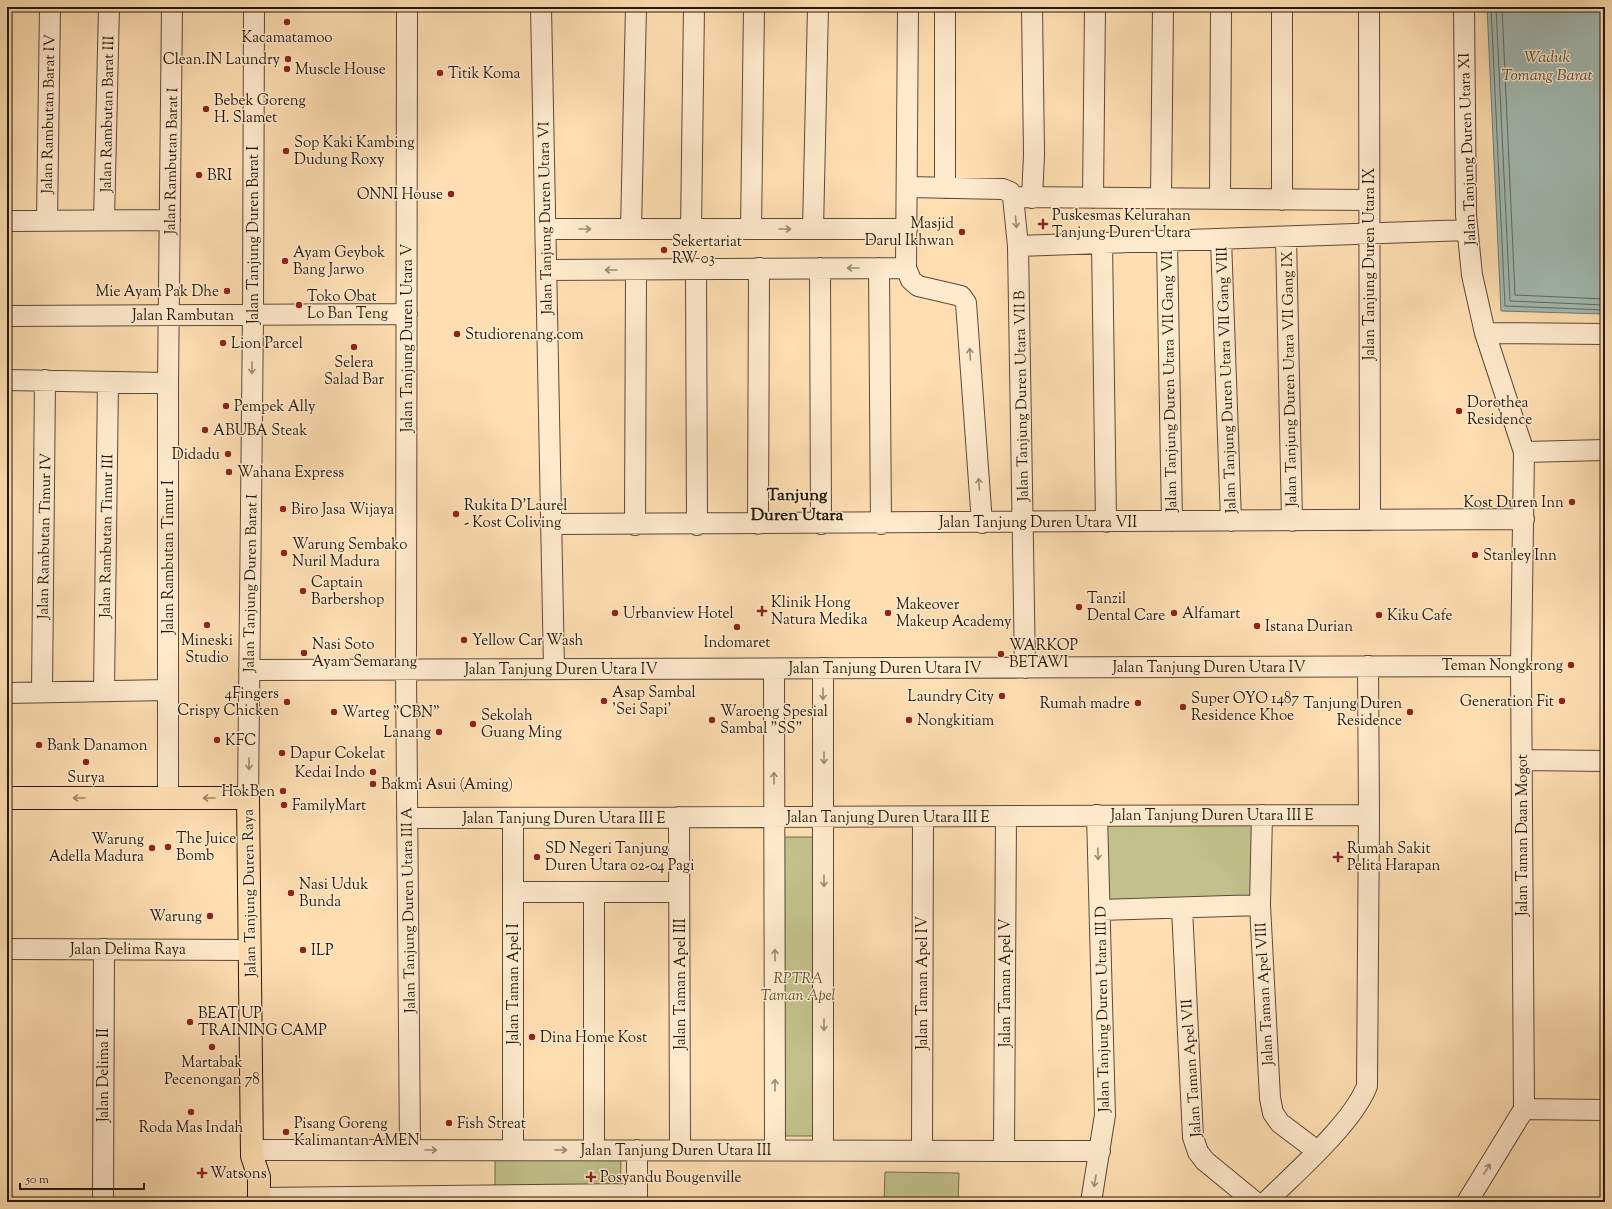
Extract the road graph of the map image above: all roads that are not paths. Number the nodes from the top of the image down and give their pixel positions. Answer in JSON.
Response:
{"nodes":[{"id":1,"x":50,"y":7,"type":"edge"},
{"id":2,"x":109,"y":7,"type":"edge"},
{"id":3,"x":172,"y":7,"type":"edge"},
{"id":4,"x":254,"y":7,"type":"edge"},
{"id":5,"x":407,"y":7,"type":"edge"},
{"id":6,"x":541,"y":7,"type":"edge"},
{"id":7,"x":636,"y":7,"type":"edge"},
{"id":8,"x":694,"y":7,"type":"edge"},
{"id":9,"x":754,"y":7,"type":"edge"},
{"id":10,"x":818,"y":7,"type":"edge"},
{"id":11,"x":908,"y":7,"type":"edge"},
{"id":12,"x":946,"y":7,"type":"edge"},
{"id":13,"x":1032,"y":7,"type":"edge"},
{"id":14,"x":1095,"y":7,"type":"edge"},
{"id":15,"x":1163,"y":7,"type":"edge"},
{"id":16,"x":1221,"y":7,"type":"edge"},
{"id":17,"x":1282,"y":7,"type":"edge"},
{"id":18,"x":1369,"y":7,"type":"edge"},
{"id":19,"x":1464,"y":7,"type":"edge"},
{"id":20,"x":908,"y":188,"type":"junction"},
{"id":21,"x":945,"y":188,"type":"junction"},
{"id":22,"x":1023,"y":197,"type":"junction"},
{"id":23,"x":1093,"y":198,"type":"junction"},
{"id":24,"x":1161,"y":198,"type":"junction"},
{"id":25,"x":1220,"y":199,"type":"junction"},
{"id":26,"x":1282,"y":200,"type":"junction"},
{"id":27,"x":1369,"y":200,"type":"junction"},
{"id":28,"x":47,"y":220,"type":"junction"},
{"id":29,"x":104,"y":220,"type":"junction"},
{"id":30,"x":170,"y":220,"type":"junction"},
{"id":31,"x":7,"y":221,"type":"edge"},
{"id":32,"x":546,"y":229,"type":"junction"},
{"id":33,"x":631,"y":229,"type":"junction"},
{"id":34,"x":691,"y":229,"type":"junction"},
{"id":35,"x":751,"y":229,"type":"junction"},
{"id":36,"x":814,"y":229,"type":"junction"},
{"id":37,"x":907,"y":229,"type":"junction"},
{"id":38,"x":1467,"y":230,"type":"junction"},
{"id":39,"x":1369,"y":234,"type":"junction"},
{"id":40,"x":1286,"y":237,"type":"junction"},
{"id":41,"x":1221,"y":239,"type":"junction"},
{"id":42,"x":1167,"y":241,"type":"junction"},
{"id":43,"x":1102,"y":243,"type":"junction"},
{"id":44,"x":1018,"y":246,"type":"junction"},
{"id":45,"x":759,"y":268,"type":"junction"},
{"id":46,"x":820,"y":268,"type":"junction"},
{"id":47,"x":879,"y":268,"type":"junction"},
{"id":48,"x":906,"y":268,"type":"junction"},
{"id":49,"x":696,"y":269,"type":"junction"},
{"id":50,"x":546,"y":270,"type":"junction"},
{"id":51,"x":636,"y":270,"type":"junction"},
{"id":52,"x":253,"y":314,"type":"junction"},
{"id":53,"x":407,"y":314,"type":"junction"},
{"id":54,"x":169,"y":315,"type":"junction"},
{"id":55,"x":7,"y":316,"type":"edge"},
{"id":56,"x":1485,"y":333,"type":"junction"},
{"id":57,"x":1605,"y":334,"type":"edge"},
{"id":58,"x":7,"y":380,"type":"edge"},
{"id":59,"x":45,"y":380,"type":"junction"},
{"id":60,"x":108,"y":382,"type":"junction"},
{"id":61,"x":168,"y":383,"type":"junction"},
{"id":62,"x":1605,"y":450,"type":"edge"},
{"id":63,"x":1524,"y":452,"type":"junction"},
{"id":64,"x":1524,"y":519,"type":"junction"},
{"id":65,"x":1370,"y":520,"type":"junction"},
{"id":66,"x":1172,"y":521,"type":"junction"},
{"id":67,"x":1231,"y":521,"type":"junction"},
{"id":68,"x":1292,"y":521,"type":"junction"},
{"id":69,"x":1024,"y":522,"type":"junction"},
{"id":70,"x":1106,"y":522,"type":"junction"},
{"id":71,"x":982,"y":523,"type":"junction"},
{"id":72,"x":552,"y":524,"type":"junction"},
{"id":73,"x":635,"y":524,"type":"junction"},
{"id":74,"x":697,"y":524,"type":"junction"},
{"id":75,"x":758,"y":524,"type":"junction"},
{"id":76,"x":821,"y":524,"type":"junction"},
{"id":77,"x":881,"y":524,"type":"junction"},
{"id":78,"x":1368,"y":666,"type":"junction"},
{"id":79,"x":1521,"y":666,"type":"junction"},
{"id":80,"x":823,"y":668,"type":"junction"},
{"id":81,"x":1025,"y":668,"type":"junction"},
{"id":82,"x":774,"y":669,"type":"junction"},
{"id":83,"x":249,"y":670,"type":"junction"},
{"id":84,"x":406,"y":670,"type":"junction"},
{"id":85,"x":554,"y":670,"type":"junction"},
{"id":86,"x":167,"y":690,"type":"junction"},
{"id":87,"x":104,"y":691,"type":"junction"},
{"id":88,"x":42,"y":692,"type":"junction"},
{"id":89,"x":7,"y":693,"type":"edge"},
{"id":90,"x":1522,"y":760,"type":"junction"},
{"id":91,"x":1605,"y":761,"type":"edge"},
{"id":92,"x":7,"y":798,"type":"edge"},
{"id":93,"x":168,"y":798,"type":"junction"},
{"id":94,"x":248,"y":798,"type":"junction"},
{"id":95,"x":1262,"y":815,"type":"junction"},
{"id":96,"x":1369,"y":815,"type":"junction"},
{"id":97,"x":923,"y":816,"type":"junction"},
{"id":98,"x":1006,"y":816,"type":"junction"},
{"id":99,"x":1097,"y":816,"type":"junction"},
{"id":100,"x":774,"y":817,"type":"junction"},
{"id":101,"x":824,"y":817,"type":"junction"},
{"id":102,"x":408,"y":818,"type":"junction"},
{"id":103,"x":513,"y":818,"type":"junction"},
{"id":104,"x":679,"y":818,"type":"junction"},
{"id":105,"x":513,"y":892,"type":"junction"},
{"id":106,"x":594,"y":892,"type":"junction"},
{"id":107,"x":680,"y":892,"type":"junction"},
{"id":108,"x":1260,"y":905,"type":"junction"},
{"id":109,"x":1182,"y":908,"type":"junction"},
{"id":110,"x":1100,"y":910,"type":"junction"},
{"id":111,"x":7,"y":949,"type":"edge"},
{"id":112,"x":104,"y":949,"type":"junction"},
{"id":113,"x":250,"y":950,"type":"junction"},
{"id":114,"x":1524,"y":1109,"type":"junction"},
{"id":115,"x":1605,"y":1110,"type":"edge"},
{"id":116,"x":410,"y":1150,"type":"junction"},
{"id":117,"x":513,"y":1150,"type":"junction"},
{"id":118,"x":594,"y":1150,"type":"junction"},
{"id":119,"x":637,"y":1150,"type":"junction"},
{"id":120,"x":680,"y":1150,"type":"junction"},
{"id":121,"x":775,"y":1150,"type":"junction"},
{"id":122,"x":823,"y":1150,"type":"junction"},
{"id":123,"x":922,"y":1150,"type":"junction"},
{"id":124,"x":1004,"y":1150,"type":"junction"},
{"id":125,"x":1100,"y":1151,"type":"junction"},
{"id":126,"x":1317,"y":1152,"type":"junction"},
{"id":127,"x":252,"y":1153,"type":"junction"},
{"id":128,"x":637,"y":1198,"type":"edge"},
{"id":129,"x":406,"y":1199,"type":"edge"},
{"id":130,"x":535,"y":1199,"type":"edge"},
{"id":131,"x":254,"y":1201,"type":"edge"},
{"id":132,"x":102,"y":1202,"type":"edge"},
{"id":133,"x":1091,"y":1202,"type":"edge"},
{"id":134,"x":1255,"y":1202,"type":"edge"},
{"id":135,"x":1266,"y":1202,"type":"edge"},
{"id":136,"x":1467,"y":1202,"type":"edge"}],
"edges":[{"from":1,"to":28,"type":"street","name":"Jalan Rambutan Barat IV"},
{"from":2,"to":29,"type":"street","name":"Jalan Rambutan Barat III"},
{"from":3,"to":30,"type":"street","name":"Jalan Rambutan Barat I"},
{"from":4,"to":52,"type":"street","name":"Jalan Tanjung Duren Barat I"},
{"from":5,"to":53,"type":"street","name":"Jalan Tanjung Duren Utara V"},
{"from":6,"to":32,"type":"street","name":"Jalan Tanjung Duren Utara VI"},
{"from":7,"to":33,"type":"street"},
{"from":8,"to":34,"type":"street"},
{"from":9,"to":35,"type":"street"},
{"from":10,"to":36,"type":"street"},
{"from":11,"to":20,"type":"street"},
{"from":12,"to":21,"type":"street"},
{"from":13,"to":22,"type":"street","name":"Jalan Tanjung Duren Utara VII B"},
{"from":14,"to":23,"type":"street"},
{"from":15,"to":24,"type":"street"},
{"from":16,"to":25,"type":"street"},
{"from":17,"to":26,"type":"street"},
{"from":18,"to":27,"type":"street","name":"Jalan Tanjung Duren Utara IX"},
{"from":19,"to":38,"type":"street","name":"Jalan Tanjung Duren Utara XI"},
{"from":20,"to":21,"type":"street"},
{"from":20,"to":37,"type":"street"},
{"from":21,"to":22,"type":"street"},
{"from":22,"to":23,"type":"street"},
{"from":22,"to":44,"type":"street","name":"Jalan Tanjung Duren Utara VII B","one_way":true},
{"from":23,"to":24,"type":"street"},
{"from":24,"to":25,"type":"street"},
{"from":25,"to":26,"type":"street"},
{"from":26,"to":27,"type":"street"},
{"from":27,"to":39,"type":"street","name":"Jalan Tanjung Duren Utara IX"},
{"from":28,"to":29,"type":"street"},
{"from":28,"to":31,"type":"street"},
{"from":29,"to":30,"type":"street"},
{"from":30,"to":54,"type":"street","name":"Jalan Rambutan Barat I"},
{"from":32,"to":33,"type":"street","one_way":true},
{"from":32,"to":50,"type":"street","name":"Jalan Tanjung Duren Utara VI"},
{"from":33,"to":34,"type":"street"},
{"from":34,"to":35,"type":"street"},
{"from":35,"to":36,"type":"street","one_way":true},
{"from":36,"to":37,"type":"street"},
{"from":37,"to":48,"type":"street"},
{"from":38,"to":39,"type":"street"},
{"from":38,"to":56,"type":"street","name":"Jalan Tanjung Duren Utara XI"},
{"from":39,"to":40,"type":"street"},
{"from":39,"to":65,"type":"street","name":"Jalan Tanjung Duren Utara IX"},
{"from":40,"to":41,"type":"street"},
{"from":40,"to":68,"type":"street","name":"Jalan Tanjung Duren Utara VII Gang IX"},
{"from":41,"to":42,"type":"street"},
{"from":41,"to":67,"type":"street","name":"Jalan Tanjung Duren Utara VII Gang VIII"},
{"from":42,"to":43,"type":"street"},
{"from":42,"to":66,"type":"street","name":"Jalan Tanjung Duren Utara VII Gang VII"},
{"from":43,"to":44,"type":"street"},
{"from":43,"to":70,"type":"street"},
{"from":44,"to":69,"type":"street","name":"Jalan Tanjung Duren Utara VII B"},
{"from":45,"to":46,"type":"street"},
{"from":45,"to":49,"type":"street"},
{"from":45,"to":75,"type":"street"},
{"from":47,"to":46,"type":"street","one_way":true},
{"from":46,"to":76,"type":"street"},
{"from":47,"to":48,"type":"street"},
{"from":47,"to":77,"type":"street"},
{"from":71,"to":48,"type":"street","one_way":true},
{"from":49,"to":51,"type":"street"},
{"from":49,"to":74,"type":"street"},
{"from":51,"to":50,"type":"street","one_way":true},
{"from":50,"to":72,"type":"street","name":"Jalan Tanjung Duren Utara VI"},
{"from":51,"to":73,"type":"street"},
{"from":52,"to":53,"type":"street","name":"Jalan Rambutan"},
{"from":52,"to":54,"type":"street","name":"Jalan Rambutan"},
{"from":52,"to":83,"type":"street","name":"Jalan Tanjung Duren Barat I","one_way":true},
{"from":53,"to":84,"type":"street","name":"Jalan Tanjung Duren Utara V"},
{"from":54,"to":55,"type":"street","name":"Jalan Rambutan"},
{"from":54,"to":61,"type":"street","name":"Jalan Rambutan Timur I"},
{"from":56,"to":57,"type":"street"},
{"from":56,"to":63,"type":"street","name":"Jalan Tanjung Duren Utara XI"},
{"from":58,"to":59,"type":"street"},
{"from":59,"to":60,"type":"street"},
{"from":59,"to":88,"type":"street","name":"Jalan Rambutan Timur IV"},
{"from":60,"to":61,"type":"street"},
{"from":60,"to":87,"type":"street","name":"Jalan Rambutan Timur III"},
{"from":61,"to":86,"type":"street","name":"Jalan Rambutan Timur I"},
{"from":62,"to":63,"type":"street"},
{"from":63,"to":64,"type":"street","name":"Jalan Taman Daan Mogot"},
{"from":64,"to":65,"type":"street","name":"Jalan Tanjung Duren Utara VII"},
{"from":64,"to":79,"type":"street","name":"Jalan Taman Daan Mogot"},
{"from":65,"to":68,"type":"street","name":"Jalan Tanjung Duren Utara VII"},
{"from":66,"to":67,"type":"street","name":"Jalan Tanjung Duren Utara VII"},
{"from":66,"to":70,"type":"street","name":"Jalan Tanjung Duren Utara VII"},
{"from":67,"to":68,"type":"street","name":"Jalan Tanjung Duren Utara VII"},
{"from":69,"to":70,"type":"street","name":"Jalan Tanjung Duren Utara VII"},
{"from":69,"to":71,"type":"street","name":"Jalan Tanjung Duren Utara VII"},
{"from":69,"to":81,"type":"street","name":"Jalan Tanjung Duren Utara VII B"},
{"from":71,"to":77,"type":"street","name":"Jalan Tanjung Duren Utara VII"},
{"from":72,"to":73,"type":"street","name":"Jalan Tanjung Duren Utara VII"},
{"from":72,"to":85,"type":"street","name":"Jalan Tanjung Duren Utara VI"},
{"from":73,"to":74,"type":"street","name":"Jalan Tanjung Duren Utara VII"},
{"from":74,"to":75,"type":"street","name":"Jalan Tanjung Duren Utara VII"},
{"from":75,"to":76,"type":"street","name":"Jalan Tanjung Duren Utara VII"},
{"from":76,"to":77,"type":"street","name":"Jalan Tanjung Duren Utara VII"},
{"from":78,"to":79,"type":"street","name":"Jalan Tanjung Duren Utara IV"},
{"from":78,"to":81,"type":"street","name":"Jalan Tanjung Duren Utara IV"},
{"from":78,"to":96,"type":"street"},
{"from":79,"to":90,"type":"street","name":"Jalan Taman Daan Mogot"},
{"from":80,"to":81,"type":"street","name":"Jalan Tanjung Duren Utara IV"},
{"from":80,"to":82,"type":"street","name":"Jalan Tanjung Duren Utara IV"},
{"from":80,"to":101,"type":"street","one_way":true},
{"from":82,"to":85,"type":"street","name":"Jalan Tanjung Duren Utara IV"},
{"from":100,"to":82,"type":"street","one_way":true},
{"from":83,"to":84,"type":"street","name":"Jalan Tanjung Duren Utara IV"},
{"from":83,"to":94,"type":"street","name":"Jalan Tanjung Duren Barat I","one_way":true},
{"from":84,"to":85,"type":"street","name":"Jalan Tanjung Duren Utara IV"},
{"from":84,"to":102,"type":"street","name":"Jalan Tanjung Duren Utara III A"},
{"from":86,"to":87,"type":"street"},
{"from":86,"to":93,"type":"street","name":"Jalan Rambutan Timur I"},
{"from":87,"to":88,"type":"street"},
{"from":88,"to":89,"type":"street"},
{"from":90,"to":91,"type":"street"},
{"from":90,"to":114,"type":"street","name":"Jalan Taman Daan Mogot"},
{"from":93,"to":92,"type":"main road","name":"Jalan Tanjung Duren Raya","one_way":true},
{"from":94,"to":93,"type":"main road","name":"Jalan Tanjung Duren Raya","one_way":true},
{"from":94,"to":113,"type":"main road","name":"Jalan Tanjung Duren Raya"},
{"from":95,"to":96,"type":"street","name":"Jalan Tanjung Duren Utara III E"},
{"from":95,"to":99,"type":"street","name":"Jalan Tanjung Duren Utara III E"},
{"from":95,"to":108,"type":"street","name":"Jalan Taman Apel VIII"},
{"from":96,"to":126,"type":"street"},
{"from":97,"to":98,"type":"street","name":"Jalan Tanjung Duren Utara III E"},
{"from":97,"to":101,"type":"street","name":"Jalan Tanjung Duren Utara III E"},
{"from":97,"to":123,"type":"street","name":"Jalan Taman Apel IV"},
{"from":98,"to":99,"type":"street","name":"Jalan Tanjung Duren Utara III E"},
{"from":98,"to":124,"type":"street","name":"Jalan Taman Apel V"},
{"from":99,"to":110,"type":"street","name":"Jalan Tanjung Duren Utara III D","one_way":true},
{"from":100,"to":101,"type":"street","name":"Jalan Tanjung Duren Utara III E"},
{"from":100,"to":104,"type":"street","name":"Jalan Tanjung Duren Utara III E"},
{"from":121,"to":100,"type":"street","one_way":true},
{"from":101,"to":122,"type":"street","one_way":true},
{"from":102,"to":103,"type":"street","name":"Jalan Tanjung Duren Utara III E"},
{"from":102,"to":116,"type":"street","name":"Jalan Tanjung Duren Utara III A"},
{"from":103,"to":104,"type":"street","name":"Jalan Tanjung Duren Utara III E"},
{"from":103,"to":105,"type":"street","name":"Jalan Taman Apel I"},
{"from":104,"to":107,"type":"street","name":"Jalan Taman Apel III"},
{"from":105,"to":106,"type":"street"},
{"from":105,"to":117,"type":"street","name":"Jalan Taman Apel I"},
{"from":106,"to":107,"type":"street"},
{"from":106,"to":118,"type":"street"},
{"from":107,"to":120,"type":"street","name":"Jalan Taman Apel III"},
{"from":108,"to":109,"type":"street"},
{"from":108,"to":126,"type":"street","name":"Jalan Taman Apel VIII"},
{"from":109,"to":110,"type":"street"},
{"from":109,"to":134,"type":"street","name":"Jalan Taman Apel VII"},
{"from":110,"to":125,"type":"street","name":"Jalan Tanjung Duren Utara III D"},
{"from":111,"to":112,"type":"street","name":"Jalan Delima Raya"},
{"from":112,"to":113,"type":"street","name":"Jalan Delima Raya"},
{"from":112,"to":132,"type":"street","name":"Jalan Delima II"},
{"from":113,"to":127,"type":"main road","name":"Jalan Tanjung Duren Raya"},
{"from":114,"to":115,"type":"street"},
{"from":136,"to":114,"type":"street","one_way":true},
{"from":116,"to":117,"type":"street","name":"Jalan Tanjung Duren Utara III","one_way":true},
{"from":116,"to":127,"type":"street","name":"Jalan Tanjung Duren Utara III"},
{"from":117,"to":118,"type":"street","name":"Jalan Tanjung Duren Utara III","one_way":true},
{"from":118,"to":119,"type":"street","name":"Jalan Tanjung Duren Utara III"},
{"from":119,"to":120,"type":"street","name":"Jalan Tanjung Duren Utara III"},
{"from":119,"to":128,"type":"street"},
{"from":120,"to":121,"type":"street","name":"Jalan Tanjung Duren Utara III"},
{"from":121,"to":122,"type":"street","name":"Jalan Tanjung Duren Utara III"},
{"from":122,"to":123,"type":"street","name":"Jalan Tanjung Duren Utara III"},
{"from":123,"to":124,"type":"street","name":"Jalan Tanjung Duren Utara III"},
{"from":124,"to":125,"type":"street","name":"Jalan Tanjung Duren Utara III"},
{"from":125,"to":133,"type":"street","name":"Jalan Tanjung Duren Utara III D","one_way":true},
{"from":126,"to":135,"type":"street"},
{"from":127,"to":131,"type":"main road","name":"Jalan Tanjung Duren Raya"},
{"from":128,"to":130,"type":"street"},
{"from":129,"to":130,"type":"street"},
{"from":129,"to":131,"type":"street"}]}
